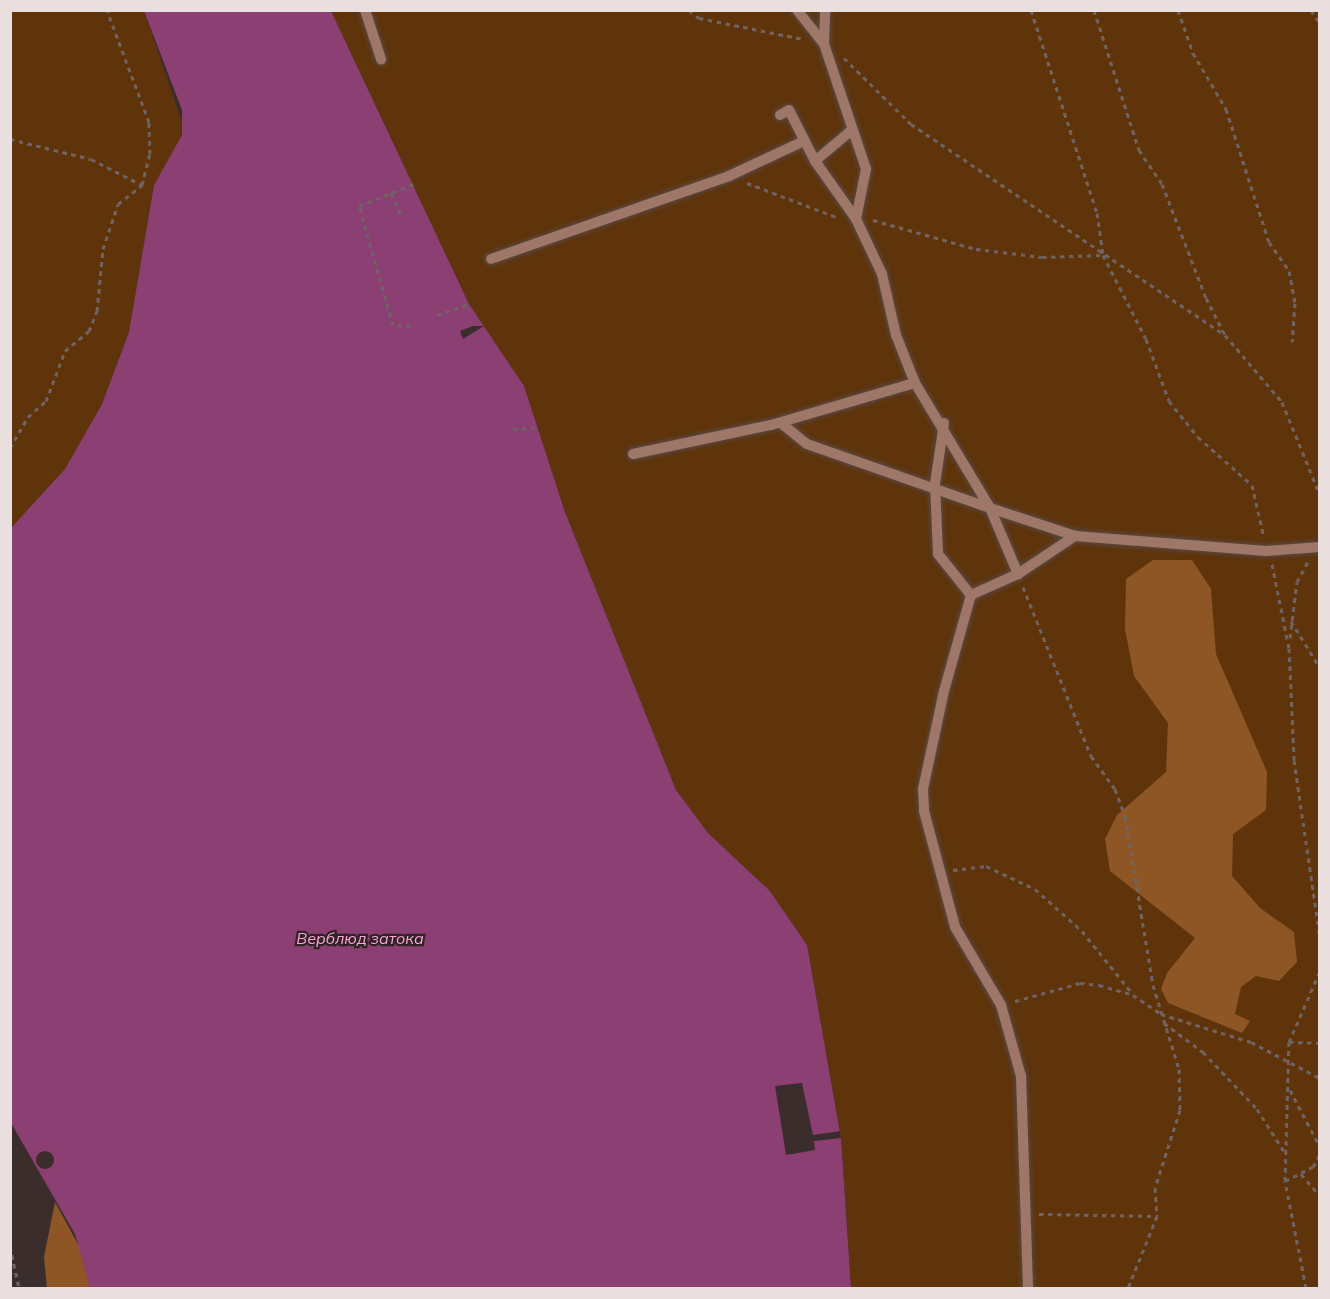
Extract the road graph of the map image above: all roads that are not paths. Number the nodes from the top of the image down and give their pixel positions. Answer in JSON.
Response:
{"nodes":[{"id":1,"x":365,"y":10,"type":"edge"},
{"id":2,"x":797,"y":10,"type":"edge"},
{"id":3,"x":825,"y":10,"type":"edge"},
{"id":4,"x":824,"y":44,"type":"junction"},
{"id":5,"x":381,"y":59,"type":"dead end"},
{"id":6,"x":780,"y":115,"type":"dead end"},
{"id":7,"x":852,"y":130,"type":"junction"},
{"id":8,"x":804,"y":141,"type":"junction"},
{"id":9,"x":814,"y":162,"type":"junction"},
{"id":10,"x":856,"y":219,"type":"junction"},
{"id":11,"x":490,"y":259,"type":"dead end"},
{"id":12,"x":915,"y":382,"type":"junction"},
{"id":13,"x":781,"y":423,"type":"junction"},
{"id":14,"x":944,"y":423,"type":"junction"},
{"id":15,"x":633,"y":454,"type":"dead end"},
{"id":16,"x":935,"y":484,"type":"junction"},
{"id":17,"x":990,"y":508,"type":"junction"},
{"id":18,"x":1075,"y":536,"type":"junction"},
{"id":19,"x":1320,"y":547,"type":"edge"},
{"id":20,"x":1018,"y":574,"type":"junction"},
{"id":21,"x":971,"y":595,"type":"junction"},
{"id":22,"x":1028,"y":1288,"type":"edge"}],
"edges":[{"from":1,"to":5,"type":"lane"},
{"from":2,"to":4,"type":"lane"},
{"from":3,"to":4,"type":"lane"},
{"from":4,"to":7,"type":"lane"},
{"from":6,"to":8,"type":"lane"},
{"from":7,"to":9,"type":"lane"},
{"from":7,"to":10,"type":"lane"},
{"from":8,"to":9,"type":"lane"},
{"from":8,"to":11,"type":"lane"},
{"from":9,"to":10,"type":"lane"},
{"from":10,"to":12,"type":"lane"},
{"from":12,"to":13,"type":"lane"},
{"from":12,"to":14,"type":"lane"},
{"from":13,"to":15,"type":"lane"},
{"from":13,"to":16,"type":"lane"},
{"from":14,"to":16,"type":"lane"},
{"from":14,"to":17,"type":"lane"},
{"from":16,"to":17,"type":"lane"},
{"from":16,"to":21,"type":"lane"},
{"from":17,"to":18,"type":"lane"},
{"from":17,"to":20,"type":"lane"},
{"from":18,"to":19,"type":"lane"},
{"from":18,"to":20,"type":"lane"},
{"from":20,"to":21,"type":"lane"},
{"from":21,"to":22,"type":"lane"}]}
